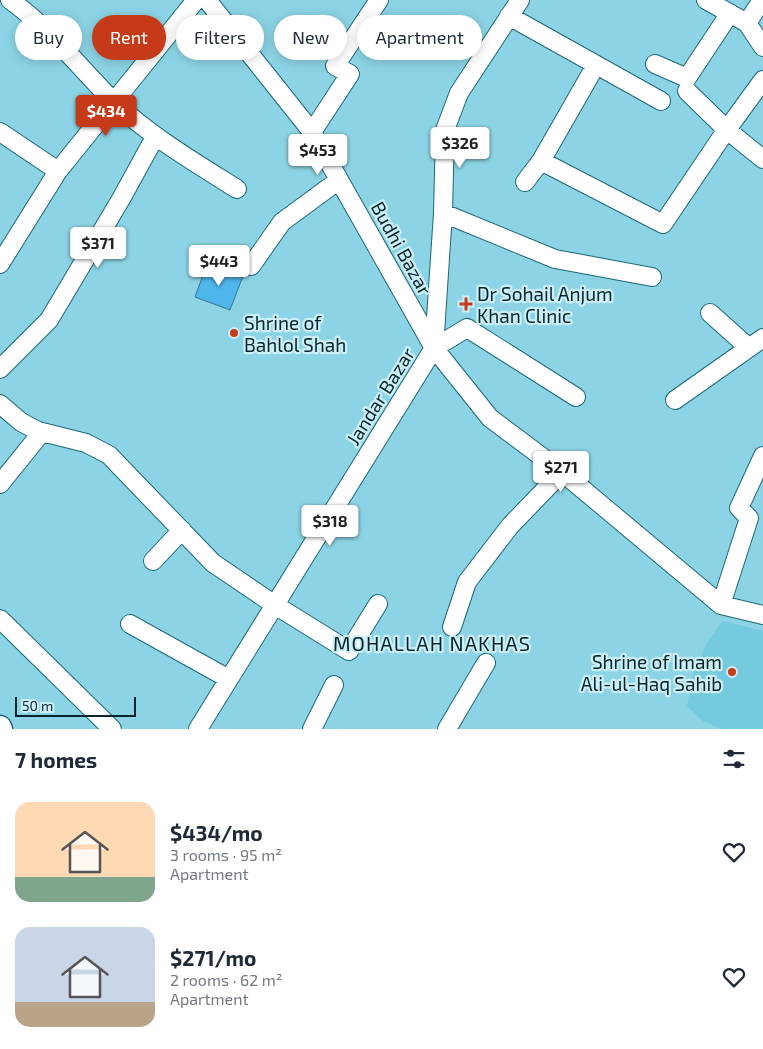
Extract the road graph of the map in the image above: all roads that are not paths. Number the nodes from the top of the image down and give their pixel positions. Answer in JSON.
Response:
{"nodes":[{"id":1,"x":10,"y":0,"type":"edge"},
{"id":2,"x":196,"y":0,"type":"edge"},
{"id":3,"x":207,"y":0,"type":"edge"},
{"id":4,"x":379,"y":0,"type":"edge"},
{"id":5,"x":520,"y":0,"type":"edge"},
{"id":6,"x":706,"y":0,"type":"edge"},
{"id":7,"x":761,"y":4,"type":"edge"},
{"id":8,"x":730,"y":13,"type":"junction"},
{"id":9,"x":509,"y":16,"type":"junction"},
{"id":10,"x":747,"y":23,"type":"junction"},
{"id":11,"x":763,"y":47,"type":"edge"},
{"id":12,"x":655,"y":64,"type":"dead end"},
{"id":13,"x":596,"y":65,"type":"junction"},
{"id":14,"x":763,"y":80,"type":"edge"},
{"id":15,"x":687,"y":91,"type":"dead end"},
{"id":16,"x":114,"y":101,"type":"junction"},
{"id":17,"x":661,"y":101,"type":"dead end"},
{"id":18,"x":727,"y":130,"type":"junction"},
{"id":19,"x":0,"y":132,"type":"edge"},
{"id":20,"x":312,"y":132,"type":"junction"},
{"id":21,"x":156,"y":137,"type":"junction"},
{"id":22,"x":763,"y":159,"type":"edge"},
{"id":23,"x":540,"y":161,"type":"junction"},
{"id":24,"x":58,"y":171,"type":"junction"},
{"id":25,"x":339,"y":180,"type":"junction"},
{"id":26,"x":525,"y":182,"type":"dead end"},
{"id":27,"x":237,"y":189,"type":"dead end"},
{"id":28,"x":443,"y":214,"type":"junction"},
{"id":29,"x":0,"y":264,"type":"edge"},
{"id":30,"x":251,"y":266,"type":"dead end"},
{"id":31,"x":652,"y":277,"type":"dead end"},
{"id":32,"x":710,"y":313,"type":"dead end"},
{"id":33,"x":756,"y":343,"type":"edge"},
{"id":34,"x":434,"y":348,"type":"junction"},
{"id":35,"x":0,"y":369,"type":"edge"},
{"id":36,"x":576,"y":397,"type":"dead end"},
{"id":37,"x":675,"y":400,"type":"dead end"},
{"id":38,"x":0,"y":404,"type":"edge"},
{"id":39,"x":42,"y":432,"type":"junction"},
{"id":40,"x":763,"y":456,"type":"edge"},
{"id":41,"x":562,"y":472,"type":"junction"},
{"id":42,"x":0,"y":484,"type":"edge"},
{"id":43,"x":182,"y":530,"type":"junction"},
{"id":44,"x":153,"y":561,"type":"dead end"},
{"id":45,"x":378,"y":604,"type":"dead end"},
{"id":46,"x":275,"y":605,"type":"junction"},
{"id":47,"x":722,"y":605,"type":"junction"},
{"id":48,"x":763,"y":615,"type":"edge"},
{"id":49,"x":0,"y":619,"type":"edge"},
{"id":50,"x":130,"y":624,"type":"dead end"},
{"id":51,"x":452,"y":627,"type":"dead end"},
{"id":52,"x":486,"y":663,"type":"dead end"},
{"id":53,"x":230,"y":679,"type":"junction"},
{"id":54,"x":334,"y":685,"type":"dead end"},
{"id":55,"x":112,"y":729,"type":"edge"},
{"id":56,"x":198,"y":729,"type":"edge"},
{"id":57,"x":312,"y":729,"type":"edge"},
{"id":58,"x":447,"y":729,"type":"edge"}],
"edges":[{"from":1,"to":16,"type":"street"},
{"from":2,"to":16,"type":"street"},
{"from":3,"to":20,"type":"street","name":"Budhi Bazar"},
{"from":4,"to":20,"type":"street"},
{"from":5,"to":9,"type":"street","name":"Jandar Bazar"},
{"from":6,"to":8,"type":"street"},
{"from":7,"to":10,"type":"street"},
{"from":8,"to":10,"type":"street"},
{"from":8,"to":12,"type":"street"},
{"from":9,"to":13,"type":"street"},
{"from":9,"to":28,"type":"street","name":"Jandar Bazar"},
{"from":10,"to":11,"type":"street"},
{"from":13,"to":17,"type":"street"},
{"from":13,"to":23,"type":"street"},
{"from":14,"to":18,"type":"street"},
{"from":15,"to":18,"type":"street"},
{"from":16,"to":21,"type":"street"},
{"from":16,"to":24,"type":"street"},
{"from":18,"to":22,"type":"street"},
{"from":18,"to":23,"type":"street"},
{"from":19,"to":24,"type":"street"},
{"from":20,"to":25,"type":"street","name":"Budhi Bazar"},
{"from":21,"to":27,"type":"street"},
{"from":21,"to":35,"type":"street"},
{"from":23,"to":26,"type":"street"},
{"from":24,"to":29,"type":"street"},
{"from":25,"to":30,"type":"street"},
{"from":25,"to":34,"type":"street","name":"Budhi Bazar"},
{"from":28,"to":31,"type":"street"},
{"from":28,"to":34,"type":"street","name":"Jandar Bazar"},
{"from":32,"to":33,"type":"street"},
{"from":33,"to":37,"type":"street"},
{"from":34,"to":36,"type":"street"},
{"from":34,"to":41,"type":"street","name":"Budhi Bazar"},
{"from":34,"to":46,"type":"street","name":"Jandar Bazar"},
{"from":38,"to":39,"type":"street"},
{"from":39,"to":42,"type":"street"},
{"from":39,"to":43,"type":"street"},
{"from":40,"to":47,"type":"street"},
{"from":41,"to":47,"type":"street","name":"Budhi Bazar"},
{"from":41,"to":51,"type":"street"},
{"from":43,"to":44,"type":"street"},
{"from":43,"to":46,"type":"street"},
{"from":45,"to":46,"type":"street"},
{"from":46,"to":53,"type":"street","name":"Jandar Bazar"},
{"from":47,"to":48,"type":"street"},
{"from":49,"to":55,"type":"street"},
{"from":50,"to":53,"type":"street"},
{"from":52,"to":58,"type":"street"},
{"from":53,"to":56,"type":"street","name":"Jandar Bazar"},
{"from":54,"to":57,"type":"street"}]}
